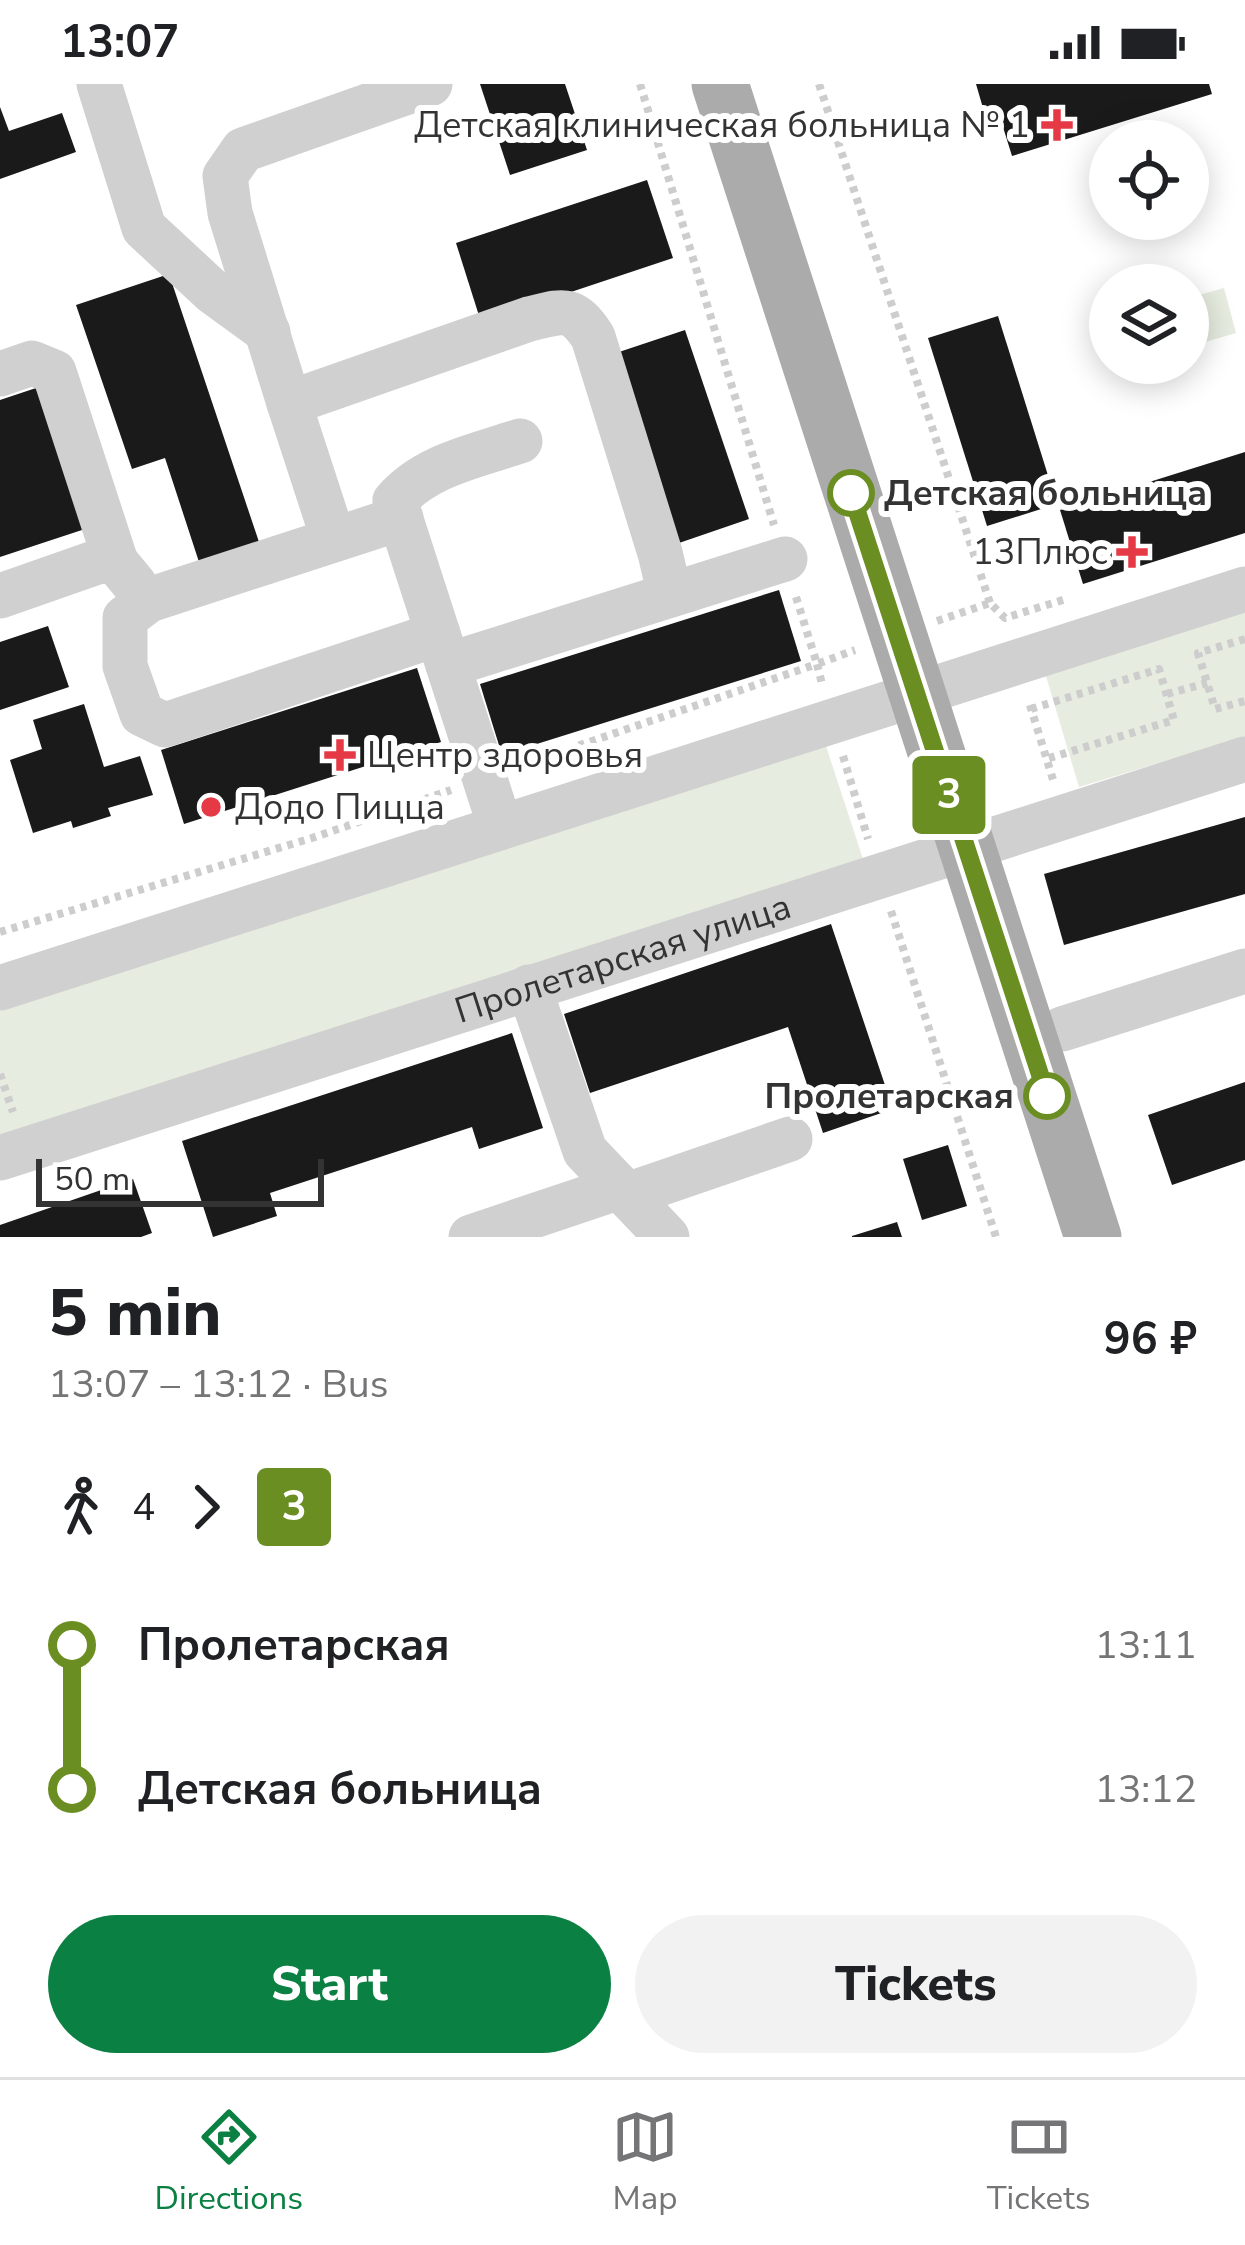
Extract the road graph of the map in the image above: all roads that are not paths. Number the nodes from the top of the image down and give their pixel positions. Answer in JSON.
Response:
{"nodes":[{"id":1,"x":99,"y":84,"type":"edge"},
{"id":2,"x":430,"y":84,"type":"edge"},
{"id":3,"x":720,"y":84,"type":"edge"},
{"id":4,"x":268,"y":332,"type":"junction"},
{"id":5,"x":0,"y":374,"type":"edge"},
{"id":6,"x":289,"y":403,"type":"junction"},
{"id":7,"x":520,"y":441,"type":"dead end"},
{"id":8,"x":401,"y":518,"type":"junction"},
{"id":9,"x":333,"y":538,"type":"junction"},
{"id":10,"x":784,"y":559,"type":"dead end"},
{"id":11,"x":116,"y":562,"type":"junction"},
{"id":12,"x":1245,"y":589,"type":"edge"},
{"id":13,"x":670,"y":595,"type":"junction"},
{"id":14,"x":0,"y":596,"type":"edge"},
{"id":15,"x":149,"y":600,"type":"junction"},
{"id":16,"x":443,"y":649,"type":"junction"},
{"id":17,"x":915,"y":693,"type":"junction"},
{"id":18,"x":1245,"y":758,"type":"edge"},
{"id":19,"x":500,"y":826,"type":"junction"},
{"id":20,"x":966,"y":848,"type":"junction"},
{"id":21,"x":1245,"y":971,"type":"edge"},
{"id":22,"x":529,"y":987,"type":"junction"},
{"id":23,"x":0,"y":988,"type":"edge"},
{"id":24,"x":1062,"y":1029,"type":"dead end"},
{"id":25,"x":790,"y":1139,"type":"dead end"},
{"id":26,"x":0,"y":1158,"type":"edge"},
{"id":27,"x":623,"y":1191,"type":"junction"},
{"id":28,"x":471,"y":1237,"type":"edge"},
{"id":29,"x":667,"y":1237,"type":"edge"},
{"id":30,"x":1093,"y":1237,"type":"edge"}],
"edges":[{"from":1,"to":4,"type":"street"},
{"from":2,"to":4,"type":"street"},
{"from":3,"to":17,"type":"main road"},
{"from":4,"to":6,"type":"street"},
{"from":5,"to":11,"type":"street"},
{"from":6,"to":9,"type":"street"},
{"from":6,"to":13,"type":"street"},
{"from":7,"to":8,"type":"street"},
{"from":8,"to":9,"type":"street"},
{"from":8,"to":16,"type":"street"},
{"from":9,"to":15,"type":"street"},
{"from":10,"to":13,"type":"street"},
{"from":11,"to":14,"type":"street"},
{"from":11,"to":15,"type":"street"},
{"from":12,"to":17,"type":"street"},
{"from":13,"to":16,"type":"street"},
{"from":15,"to":16,"type":"street"},
{"from":16,"to":19,"type":"street"},
{"from":17,"to":19,"type":"street"},
{"from":17,"to":20,"type":"main road"},
{"from":18,"to":20,"type":"street","name":"Пролетарская улица"},
{"from":19,"to":23,"type":"street"},
{"from":20,"to":22,"type":"street","name":"Пролетарская улица"},
{"from":20,"to":30,"type":"main road"},
{"from":21,"to":24,"type":"street"},
{"from":22,"to":26,"type":"street","name":"Пролетарская улица"},
{"from":22,"to":27,"type":"street"},
{"from":25,"to":27,"type":"street"},
{"from":27,"to":28,"type":"street"},
{"from":27,"to":29,"type":"street"}]}
